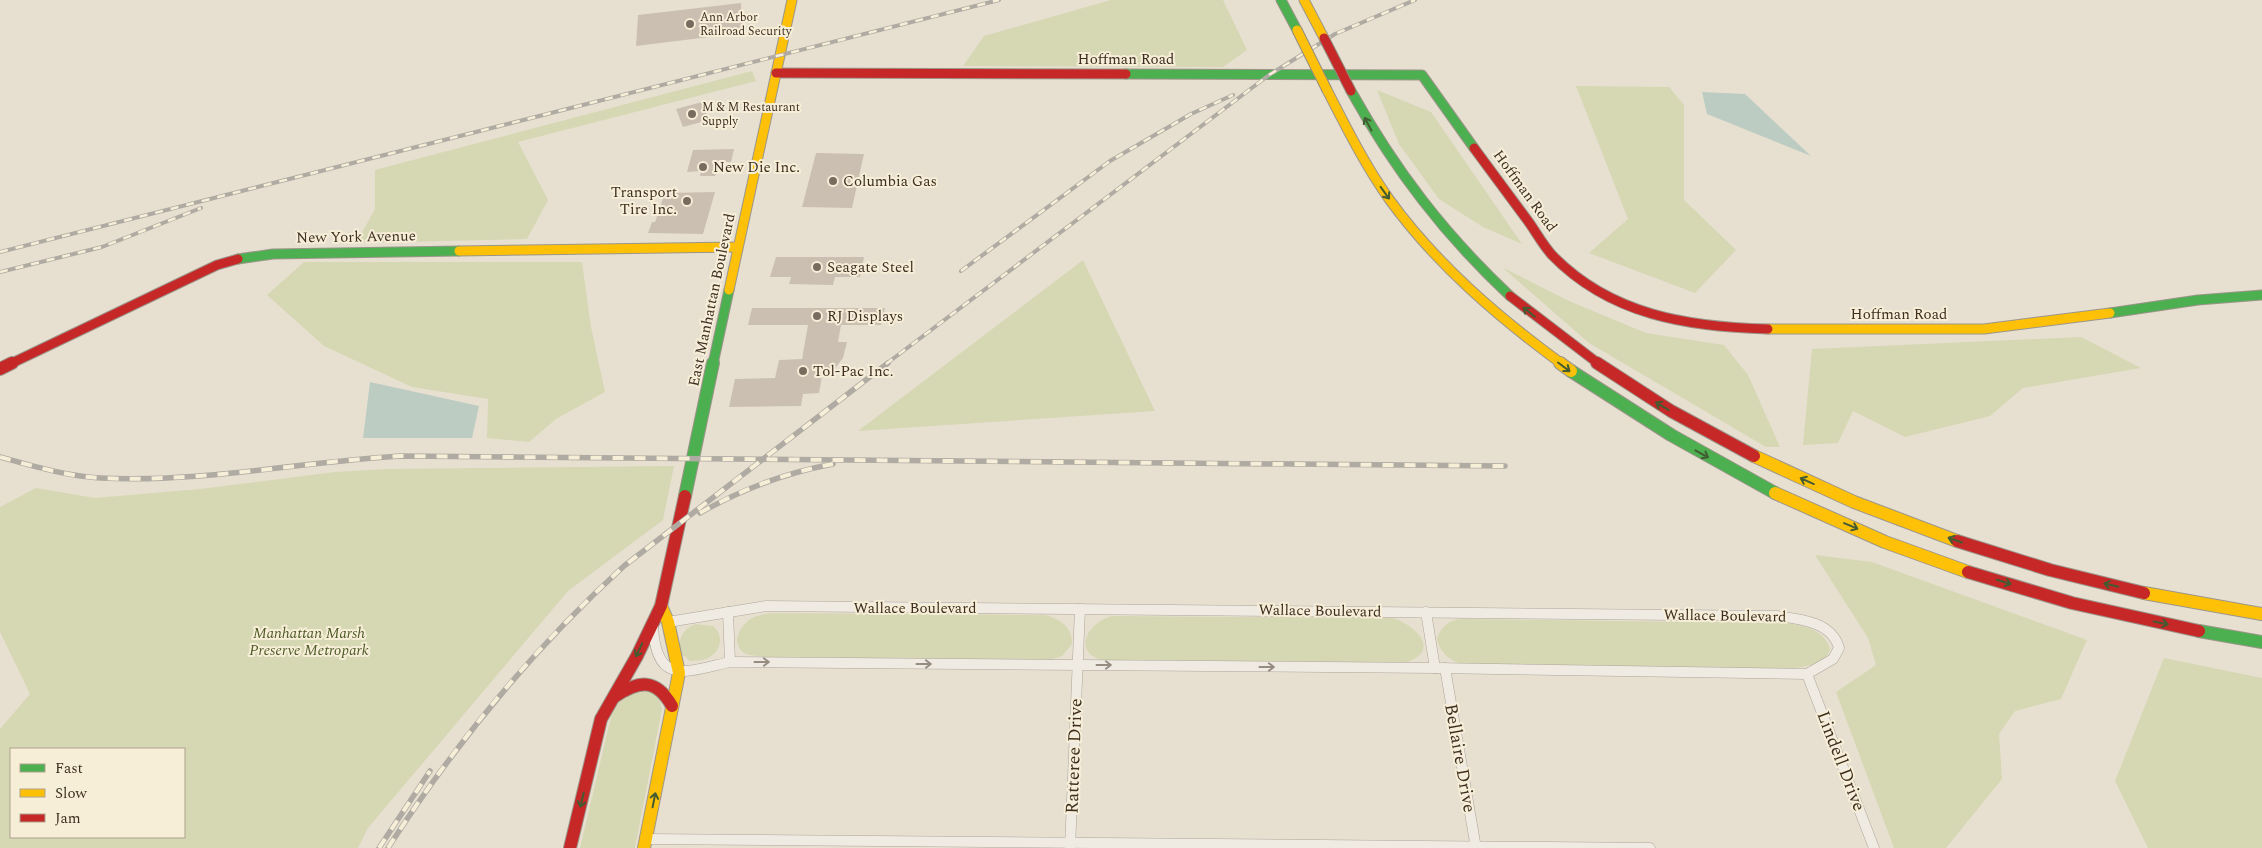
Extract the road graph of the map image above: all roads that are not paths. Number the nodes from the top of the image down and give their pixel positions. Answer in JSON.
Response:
{"nodes":[{"id":1,"x":792,"y":0,"type":"edge"},
{"id":2,"x":1304,"y":0,"type":"edge"},
{"id":3,"x":1283,"y":3,"type":"edge"},
{"id":4,"x":776,"y":73,"type":"junction"},
{"id":5,"x":738,"y":246,"type":"junction"},
{"id":6,"x":2262,"y":295,"type":"edge"},
{"id":7,"x":0,"y":369,"type":"edge"},
{"id":8,"x":661,"y":606,"type":"junction"},
{"id":9,"x":1080,"y":609,"type":"junction"},
{"id":10,"x":728,"y":612,"type":"junction"},
{"id":11,"x":1426,"y":612,"type":"junction"},
{"id":12,"x":2262,"y":614,"type":"edge"},
{"id":13,"x":654,"y":620,"type":"junction"},
{"id":14,"x":668,"y":622,"type":"junction"},
{"id":15,"x":2262,"y":642,"type":"edge"},
{"id":16,"x":730,"y":662,"type":"junction"},
{"id":17,"x":1078,"y":665,"type":"junction"},
{"id":18,"x":1440,"y":668,"type":"junction"},
{"id":19,"x":679,"y":672,"type":"junction"},
{"id":20,"x":1807,"y":674,"type":"junction"},
{"id":21,"x":612,"y":698,"type":"junction"},
{"id":22,"x":672,"y":706,"type":"junction"},
{"id":23,"x":645,"y":843,"type":"edge"},
{"id":24,"x":1070,"y":845,"type":"edge"},
{"id":25,"x":1476,"y":847,"type":"edge"},
{"id":26,"x":570,"y":848,"type":"edge"},
{"id":27,"x":1650,"y":848,"type":"edge"},
{"id":28,"x":1874,"y":848,"type":"edge"}],
"edges":[{"from":1,"to":4,"type":"main road","name":"East Manhattan Boulevard"},
{"from":12,"to":2,"type":"main road","one_way":true,"bridge":true},
{"from":3,"to":15,"type":"main road","one_way":true,"bridge":true},
{"from":4,"to":5,"type":"main road","name":"East Manhattan Boulevard"},
{"from":4,"to":6,"type":"main road","name":"Hoffman Road"},
{"from":5,"to":7,"type":"main road","name":"New York Avenue"},
{"from":5,"to":8,"type":"main road","name":"East Manhattan Boulevard"},
{"from":8,"to":13,"type":"main road","name":"East Manhattan Boulevard"},
{"from":8,"to":14,"type":"main road"},
{"from":9,"to":10,"type":"street","name":"Wallace Boulevard"},
{"from":9,"to":11,"type":"street","name":"Wallace Boulevard"},
{"from":9,"to":17,"type":"street","name":"Ratteree Drive"},
{"from":10,"to":14,"type":"street","name":"Wallace Boulevard"},
{"from":10,"to":16,"type":"street"},
{"from":11,"to":18,"type":"street","name":"Bellaire Drive"},
{"from":11,"to":20,"type":"street","name":"Wallace Boulevard"},
{"from":13,"to":19,"type":"street"},
{"from":13,"to":21,"type":"main road","name":"East Manhattan Boulevard","one_way":true},
{"from":14,"to":19,"type":"main road"},
{"from":16,"to":17,"type":"street","one_way":true},
{"from":16,"to":19,"type":"street"},
{"from":17,"to":18,"type":"street","one_way":true},
{"from":17,"to":24,"type":"street","name":"Ratteree Drive"},
{"from":18,"to":20,"type":"street"},
{"from":18,"to":25,"type":"street","name":"Bellaire Drive"},
{"from":19,"to":22,"type":"main road"},
{"from":20,"to":28,"type":"street","name":"Lindell Drive"},
{"from":21,"to":22,"type":"main road"},
{"from":21,"to":26,"type":"main road","name":"East Manhattan Boulevard","one_way":true},
{"from":23,"to":22,"type":"main road","one_way":true},
{"from":23,"to":24,"type":"street"},
{"from":24,"to":25,"type":"street"},
{"from":25,"to":27,"type":"street"}]}
